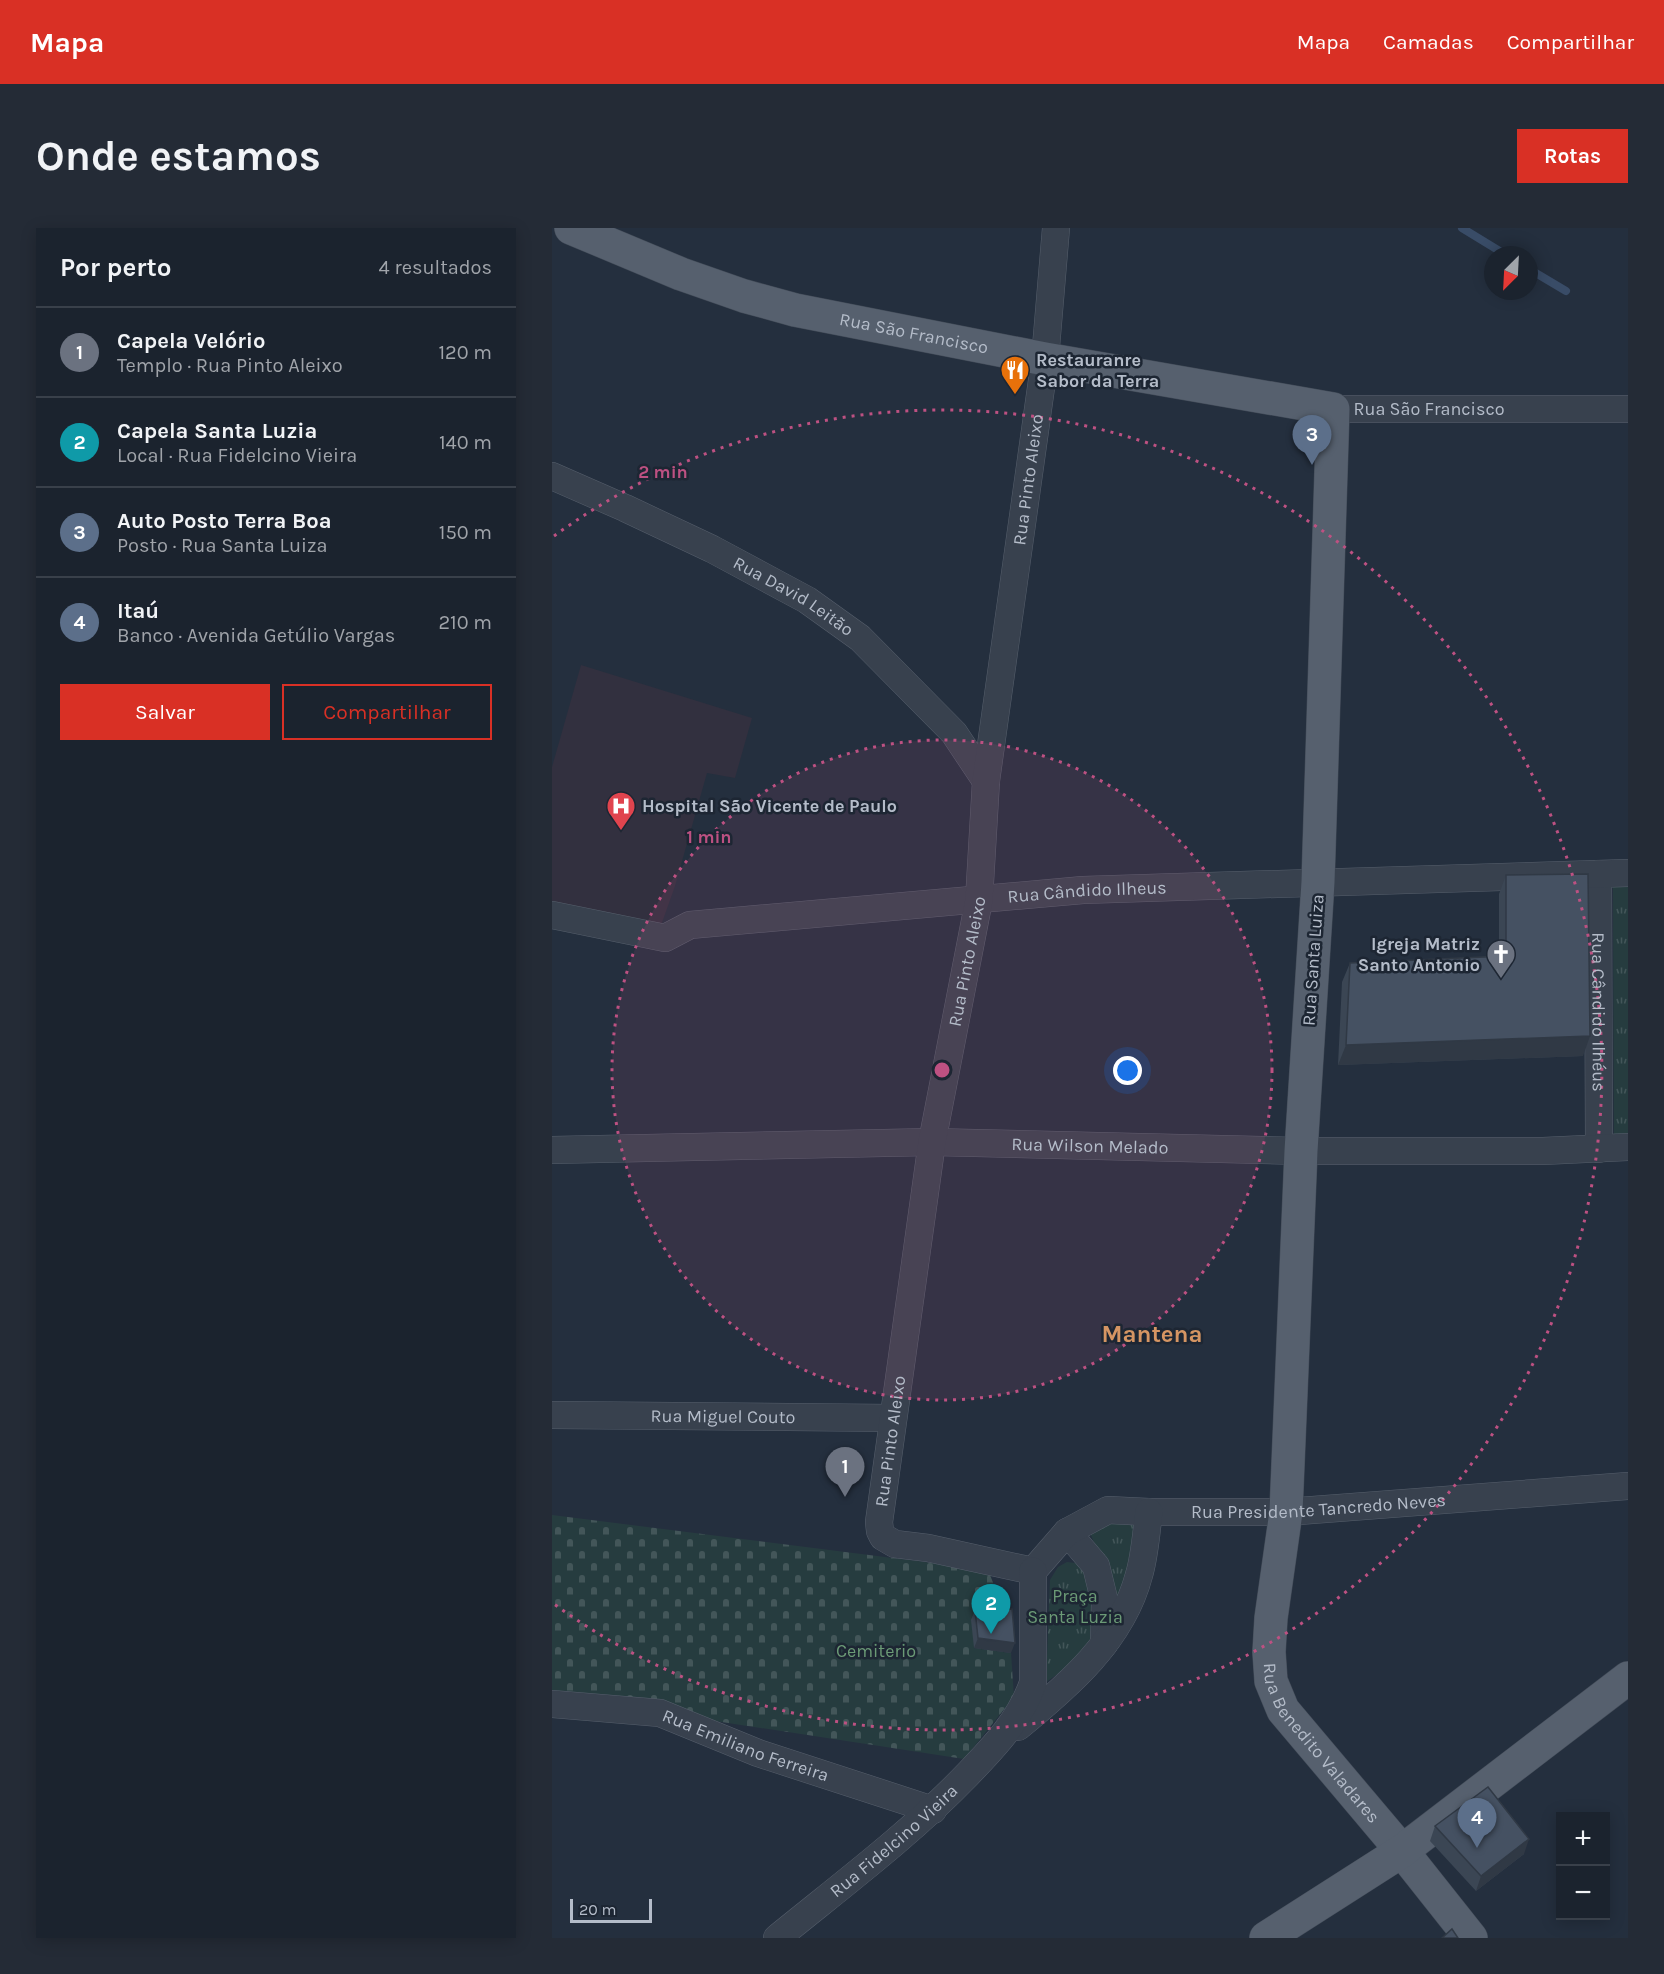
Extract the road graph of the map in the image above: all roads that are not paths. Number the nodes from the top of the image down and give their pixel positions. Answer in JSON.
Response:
{"nodes":[{"id":1,"x":571,"y":228,"type":"edge"},
{"id":2,"x":1056,"y":228,"type":"edge"},
{"id":3,"x":1045,"y":359,"type":"junction"},
{"id":4,"x":1333,"y":409,"type":"junction"},
{"id":5,"x":1628,"y":409,"type":"edge"},
{"id":6,"x":552,"y":477,"type":"edge"},
{"id":7,"x":986,"y":781,"type":"junction"},
{"id":8,"x":1628,"y":873,"type":"edge"},
{"id":9,"x":1598,"y":874,"type":"junction"},
{"id":10,"x":1318,"y":882,"type":"junction"},
{"id":11,"x":980,"y":900,"type":"junction"},
{"id":12,"x":552,"y":915,"type":"edge"},
{"id":13,"x":932,"y":1142,"type":"junction"},
{"id":14,"x":1628,"y":1147,"type":"edge"},
{"id":15,"x":1599,"y":1149,"type":"junction"},
{"id":16,"x":552,"y":1150,"type":"edge"},
{"id":17,"x":1301,"y":1151,"type":"junction"},
{"id":18,"x":552,"y":1415,"type":"edge"},
{"id":19,"x":893,"y":1419,"type":"junction"},
{"id":20,"x":1628,"y":1487,"type":"edge"},
{"id":21,"x":1149,"y":1512,"type":"junction"},
{"id":22,"x":1286,"y":1512,"type":"junction"},
{"id":23,"x":1066,"y":1532,"type":"junction"},
{"id":24,"x":1033,"y":1571,"type":"junction"},
{"id":25,"x":1103,"y":1646,"type":"junction"},
{"id":26,"x":1628,"y":1678,"type":"edge"},
{"id":27,"x":552,"y":1704,"type":"edge"},
{"id":28,"x":1002,"y":1738,"type":"junction"},
{"id":29,"x":933,"y":1810,"type":"junction"},
{"id":30,"x":1402,"y":1851,"type":"junction"},
{"id":31,"x":777,"y":1938,"type":"edge"},
{"id":32,"x":1266,"y":1938,"type":"edge"},
{"id":33,"x":1471,"y":1938,"type":"edge"}],
"edges":[{"from":1,"to":3,"type":"main road","name":"Rua São Francisco"},
{"from":2,"to":3,"type":"street","name":"Rua Pinto Aleixo"},
{"from":3,"to":4,"type":"main road","name":"Rua São Francisco"},
{"from":3,"to":7,"type":"street","name":"Rua Pinto Aleixo"},
{"from":4,"to":5,"type":"street","name":"Rua São Francisco"},
{"from":4,"to":10,"type":"main road","name":"Rua Santa Luiza"},
{"from":6,"to":7,"type":"street","name":"Rua David Leitão"},
{"from":7,"to":11,"type":"street","name":"Rua Pinto Aleixo"},
{"from":8,"to":9,"type":"street","name":"Rua Cândido Ilheus"},
{"from":9,"to":10,"type":"street","name":"Rua Cândido Ilheus"},
{"from":9,"to":15,"type":"street","name":"Rua Cândido Ilhéus"},
{"from":10,"to":11,"type":"street","name":"Rua Cândido Ilheus"},
{"from":10,"to":17,"type":"main road","name":"Rua Santa Luiza"},
{"from":11,"to":12,"type":"street","name":"Rua Cândido Ilheus"},
{"from":11,"to":13,"type":"street","name":"Rua Pinto Aleixo"},
{"from":13,"to":16,"type":"street","name":"Rua Wilson Melado"},
{"from":13,"to":17,"type":"street","name":"Rua Wilson Melado"},
{"from":13,"to":19,"type":"street","name":"Rua Pinto Aleixo"},
{"from":14,"to":15,"type":"street","name":"Rua Wilson Melado"},
{"from":15,"to":17,"type":"street","name":"Rua Wilson Melado"},
{"from":17,"to":22,"type":"main road","name":"Rua Santa Luiza"},
{"from":18,"to":19,"type":"street","name":"Rua Miguel Couto"},
{"from":19,"to":24,"type":"street","name":"Rua Pinto Aleixo"},
{"from":20,"to":22,"type":"street","name":"Rua Presidente Tancredo Neves"},
{"from":21,"to":22,"type":"street","name":"Rua Presidente Tancredo Neves"},
{"from":21,"to":23,"type":"street","name":"Rua Presidente Tancredo Neves"},
{"from":21,"to":25,"type":"street","name":"Rua Fidelcino Vieira"},
{"from":22,"to":30,"type":"main road","name":"Rua Benedito Valadares"},
{"from":23,"to":24,"type":"street","name":"Rua Presidente Tancredo Neves"},
{"from":23,"to":25,"type":"street"},
{"from":24,"to":28,"type":"street","name":"Rua Fidelcino Vieira"},
{"from":25,"to":28,"type":"street","name":"Rua Fidelcino Vieira"},
{"from":26,"to":30,"type":"main road"},
{"from":27,"to":29,"type":"street","name":"Rua Emiliano Ferreira"},
{"from":28,"to":29,"type":"street","name":"Rua Fidelcino Vieira"},
{"from":29,"to":31,"type":"street","name":"Rua Fidelcino Vieira"},
{"from":30,"to":32,"type":"main road"},
{"from":30,"to":33,"type":"main road","name":"Rua Benedito Valadares"}]}
